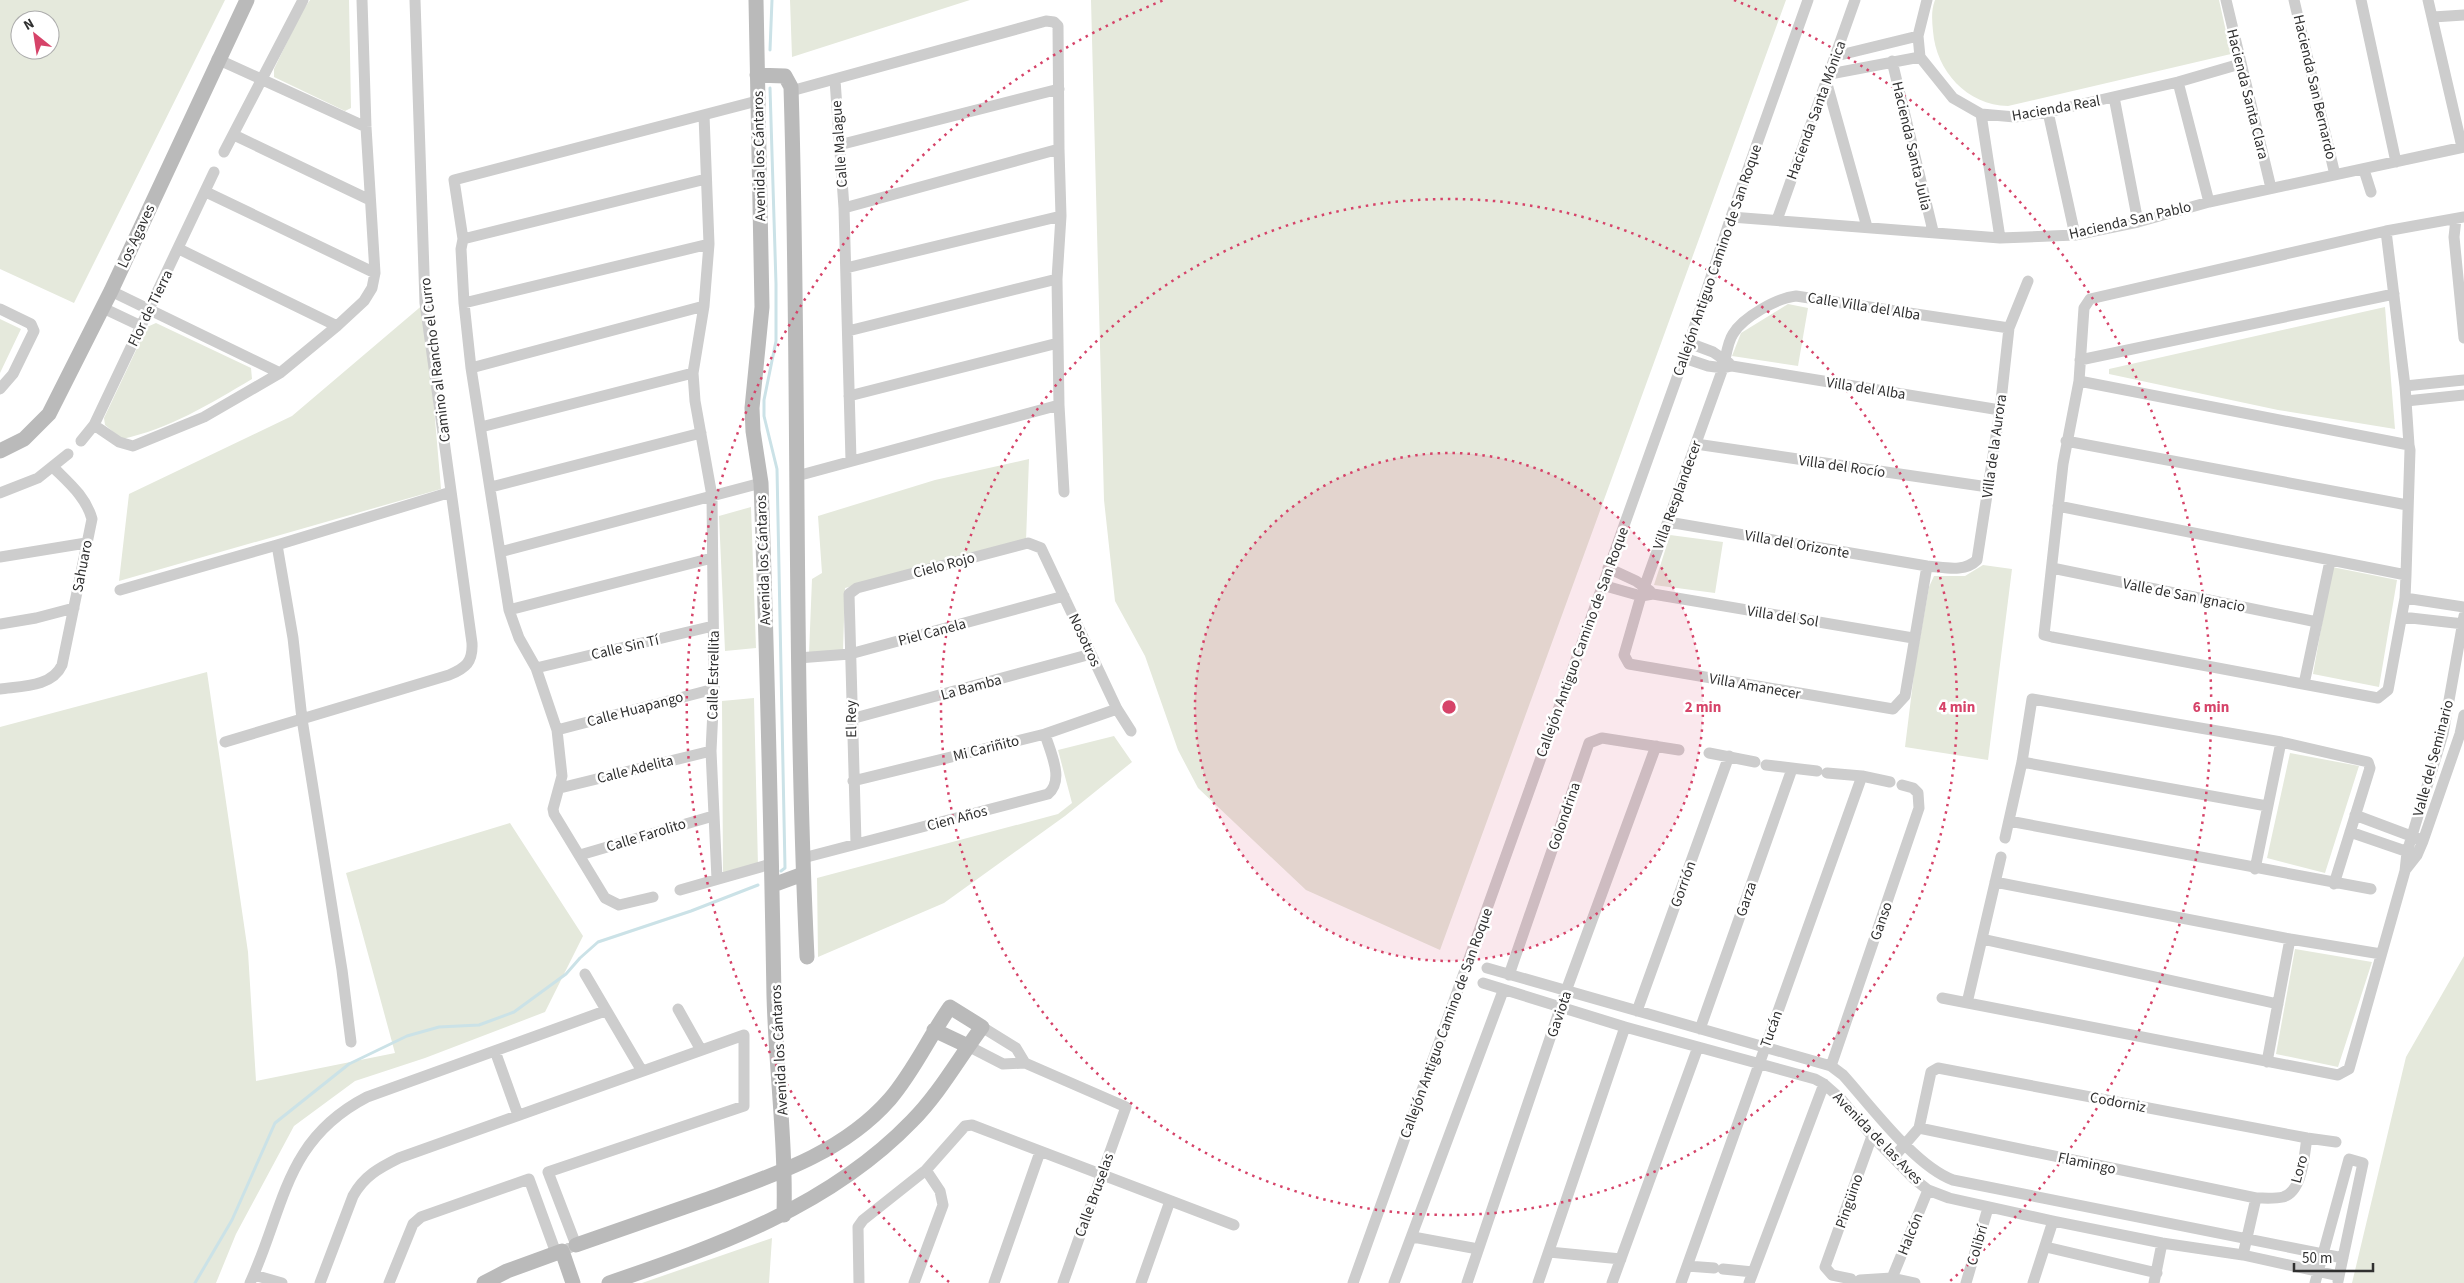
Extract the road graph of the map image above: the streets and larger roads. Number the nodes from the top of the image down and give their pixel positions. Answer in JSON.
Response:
{"nodes":[{"id":1,"x":247,"y":0,"type":"edge"},
{"id":2,"x":303,"y":0,"type":"edge"},
{"id":3,"x":362,"y":0,"type":"edge"},
{"id":4,"x":415,"y":0,"type":"edge"},
{"id":5,"x":756,"y":0,"type":"edge"},
{"id":6,"x":1808,"y":0,"type":"edge"},
{"id":7,"x":1855,"y":0,"type":"edge"},
{"id":8,"x":1927,"y":0,"type":"edge"},
{"id":9,"x":2226,"y":0,"type":"edge"},
{"id":10,"x":2294,"y":0,"type":"edge"},
{"id":11,"x":2361,"y":0,"type":"edge"},
{"id":12,"x":2428,"y":0,"type":"edge"},
{"id":13,"x":2464,"y":15,"type":"edge"},
{"id":14,"x":2433,"y":17,"type":"junction"},
{"id":15,"x":1918,"y":36,"type":"junction"},
{"id":16,"x":1836,"y":56,"type":"junction"},
{"id":17,"x":1920,"y":56,"type":"junction"},
{"id":18,"x":217,"y":59,"type":"junction"},
{"id":19,"x":1892,"y":61,"type":"junction"},
{"id":20,"x":2240,"y":64,"type":"junction"},
{"id":21,"x":757,"y":74,"type":"junction"},
{"id":22,"x":1828,"y":79,"type":"junction"},
{"id":23,"x":261,"y":80,"type":"junction"},
{"id":24,"x":835,"y":80,"type":"junction"},
{"id":25,"x":2178,"y":82,"type":"junction"},
{"id":26,"x":1059,"y":89,"type":"junction"},
{"id":27,"x":791,"y":91,"type":"junction"},
{"id":28,"x":2114,"y":97,"type":"junction"},
{"id":29,"x":757,"y":101,"type":"junction"},
{"id":30,"x":2048,"y":112,"type":"junction"},
{"id":31,"x":1981,"y":114,"type":"junction"},
{"id":32,"x":704,"y":115,"type":"junction"},
{"id":33,"x":366,"y":127,"type":"junction"},
{"id":34,"x":234,"y":135,"type":"junction"},
{"id":35,"x":839,"y":145,"type":"junction"},
{"id":36,"x":2463,"y":147,"type":"edge"},
{"id":37,"x":1059,"y":149,"type":"junction"},
{"id":38,"x":224,"y":152,"type":"dead end"},
{"id":39,"x":2396,"y":162,"type":"junction"},
{"id":40,"x":2364,"y":170,"type":"junction"},
{"id":41,"x":214,"y":172,"type":"dead end"},
{"id":42,"x":2335,"y":174,"type":"junction"},
{"id":43,"x":706,"y":179,"type":"junction"},
{"id":44,"x":2272,"y":188,"type":"junction"},
{"id":45,"x":206,"y":192,"type":"junction"},
{"id":46,"x":2371,"y":192,"type":"dead end"},
{"id":47,"x":370,"y":200,"type":"junction"},
{"id":48,"x":2209,"y":202,"type":"junction"},
{"id":49,"x":844,"y":208,"type":"junction"},
{"id":50,"x":1061,"y":216,"type":"junction"},
{"id":51,"x":1730,"y":217,"type":"junction"},
{"id":52,"x":2460,"y":218,"type":"edge"},
{"id":53,"x":1777,"y":220,"type":"junction"},
{"id":54,"x":2138,"y":222,"type":"junction"},
{"id":55,"x":1867,"y":228,"type":"junction"},
{"id":56,"x":1933,"y":231,"type":"junction"},
{"id":57,"x":2386,"y":231,"type":"junction"},
{"id":58,"x":2075,"y":235,"type":"junction"},
{"id":59,"x":2000,"y":238,"type":"junction"},
{"id":60,"x":463,"y":239,"type":"junction"},
{"id":61,"x":709,"y":244,"type":"junction"},
{"id":62,"x":179,"y":249,"type":"junction"},
{"id":63,"x":2460,"y":255,"type":"edge"},
{"id":64,"x":846,"y":268,"type":"junction"},
{"id":65,"x":375,"y":273,"type":"junction"},
{"id":66,"x":1057,"y":279,"type":"junction"},
{"id":67,"x":2028,"y":281,"type":"dead end"},
{"id":68,"x":111,"y":291,"type":"junction"},
{"id":69,"x":2394,"y":294,"type":"junction"},
{"id":70,"x":464,"y":303,"type":"junction"},
{"id":71,"x":704,"y":306,"type":"junction"},
{"id":72,"x":103,"y":308,"type":"junction"},
{"id":73,"x":0,"y":309,"type":"edge"},
{"id":74,"x":150,"y":309,"type":"junction"},
{"id":75,"x":141,"y":326,"type":"junction"},
{"id":76,"x":337,"y":326,"type":"junction"},
{"id":77,"x":2009,"y":328,"type":"junction"},
{"id":78,"x":848,"y":331,"type":"junction"},
{"id":79,"x":1731,"y":335,"type":"joint"},
{"id":80,"x":2464,"y":338,"type":"edge"},
{"id":81,"x":1058,"y":343,"type":"junction"},
{"id":82,"x":1689,"y":343,"type":"junction"},
{"id":83,"x":1684,"y":358,"type":"junction"},
{"id":84,"x":2080,"y":360,"type":"junction"},
{"id":85,"x":1727,"y":365,"type":"junction"},
{"id":86,"x":471,"y":368,"type":"junction"},
{"id":87,"x":280,"y":373,"type":"junction"},
{"id":88,"x":693,"y":373,"type":"junction"},
{"id":89,"x":2464,"y":380,"type":"edge"},
{"id":90,"x":2079,"y":381,"type":"junction"},
{"id":91,"x":2405,"y":386,"type":"junction"},
{"id":92,"x":0,"y":390,"type":"edge"},
{"id":93,"x":2464,"y":395,"type":"edge"},
{"id":94,"x":849,"y":396,"type":"junction"},
{"id":95,"x":2406,"y":401,"type":"junction"},
{"id":96,"x":1059,"y":405,"type":"junction"},
{"id":97,"x":2000,"y":410,"type":"junction"},
{"id":98,"x":94,"y":425,"type":"junction"},
{"id":99,"x":480,"y":427,"type":"junction"},
{"id":100,"x":701,"y":433,"type":"junction"},
{"id":101,"x":81,"y":441,"type":"dead end"},
{"id":102,"x":2066,"y":441,"type":"junction"},
{"id":103,"x":1696,"y":444,"type":"junction"},
{"id":104,"x":2409,"y":445,"type":"junction"},
{"id":105,"x":0,"y":451,"type":"edge"},
{"id":106,"x":68,"y":454,"type":"dead end"},
{"id":107,"x":851,"y":460,"type":"junction"},
{"id":108,"x":54,"y":468,"type":"junction"},
{"id":109,"x":797,"y":476,"type":"junction"},
{"id":110,"x":761,"y":483,"type":"junction"},
{"id":111,"x":491,"y":487,"type":"junction"},
{"id":112,"x":1988,"y":487,"type":"junction"},
{"id":113,"x":451,"y":492,"type":"junction"},
{"id":114,"x":1064,"y":492,"type":"dead end"},
{"id":115,"x":0,"y":493,"type":"edge"},
{"id":116,"x":712,"y":496,"type":"junction"},
{"id":117,"x":2407,"y":505,"type":"junction"},
{"id":118,"x":2058,"y":506,"type":"junction"},
{"id":119,"x":1668,"y":522,"type":"junction"},
{"id":120,"x":86,"y":543,"type":"junction"},
{"id":121,"x":277,"y":545,"type":"junction"},
{"id":122,"x":1041,"y":548,"type":"joint"},
{"id":123,"x":500,"y":552,"type":"junction"},
{"id":124,"x":0,"y":557,"type":"edge"},
{"id":125,"x":712,"y":558,"type":"junction"},
{"id":126,"x":2330,"y":561,"type":"junction"},
{"id":127,"x":1927,"y":566,"type":"junction"},
{"id":128,"x":1608,"y":568,"type":"junction"},
{"id":129,"x":2052,"y":568,"type":"junction"},
{"id":130,"x":2406,"y":575,"type":"junction"},
{"id":131,"x":1602,"y":585,"type":"junction"},
{"id":132,"x":120,"y":590,"type":"dead end"},
{"id":133,"x":1646,"y":592,"type":"junction"},
{"id":134,"x":849,"y":594,"type":"joint"},
{"id":135,"x":1064,"y":596,"type":"junction"},
{"id":136,"x":2405,"y":598,"type":"junction"},
{"id":137,"x":2464,"y":606,"type":"edge"},
{"id":138,"x":74,"y":608,"type":"junction"},
{"id":139,"x":510,"y":610,"type":"junction"},
{"id":140,"x":2402,"y":617,"type":"junction"},
{"id":141,"x":2464,"y":621,"type":"edge"},
{"id":142,"x":2317,"y":622,"type":"junction"},
{"id":143,"x":0,"y":624,"type":"edge"},
{"id":144,"x":714,"y":626,"type":"junction"},
{"id":145,"x":1913,"y":638,"type":"junction"},
{"id":146,"x":850,"y":654,"type":"junction"},
{"id":147,"x":1091,"y":654,"type":"junction"},
{"id":148,"x":1624,"y":655,"type":"joint"},
{"id":149,"x":798,"y":658,"type":"junction"},
{"id":150,"x":536,"y":668,"type":"junction"},
{"id":151,"x":2304,"y":684,"type":"junction"},
{"id":152,"x":0,"y":689,"type":"edge"},
{"id":153,"x":714,"y":689,"type":"junction"},
{"id":154,"x":1117,"y":708,"type":"junction"},
{"id":155,"x":2464,"y":715,"type":"edge"},
{"id":156,"x":302,"y":719,"type":"junction"},
{"id":157,"x":851,"y":719,"type":"junction"},
{"id":158,"x":557,"y":730,"type":"junction"},
{"id":159,"x":1130,"y":731,"type":"dead end"},
{"id":160,"x":1045,"y":734,"type":"junction"},
{"id":161,"x":225,"y":742,"type":"dead end"},
{"id":162,"x":2281,"y":742,"type":"junction"},
{"id":163,"x":1656,"y":746,"type":"junction"},
{"id":164,"x":1679,"y":750,"type":"dead end"},
{"id":165,"x":711,"y":751,"type":"junction"},
{"id":166,"x":1709,"y":753,"type":"dead end"},
{"id":167,"x":1729,"y":756,"type":"junction"},
{"id":168,"x":2022,"y":762,"type":"junction"},
{"id":169,"x":1792,"y":769,"type":"junction"},
{"id":170,"x":1862,"y":776,"type":"junction"},
{"id":171,"x":853,"y":781,"type":"junction"},
{"id":172,"x":1890,"y":782,"type":"dead end"},
{"id":173,"x":1902,"y":785,"type":"dead end"},
{"id":174,"x":560,"y":788,"type":"junction"},
{"id":175,"x":2267,"y":806,"type":"junction"},
{"id":176,"x":2354,"y":815,"type":"junction"},
{"id":177,"x":713,"y":816,"type":"junction"},
{"id":178,"x":2009,"y":821,"type":"junction"},
{"id":179,"x":2350,"y":832,"type":"junction"},
{"id":180,"x":2005,"y":838,"type":"dead end"},
{"id":181,"x":2418,"y":838,"type":"junction"},
{"id":182,"x":856,"y":843,"type":"junction"},
{"id":183,"x":2412,"y":854,"type":"junction"},
{"id":184,"x":580,"y":855,"type":"junction"},
{"id":185,"x":2001,"y":857,"type":"dead end"},
{"id":186,"x":771,"y":864,"type":"junction"},
{"id":187,"x":803,"y":866,"type":"junction"},
{"id":188,"x":2255,"y":869,"type":"junction"},
{"id":189,"x":717,"y":878,"type":"junction"},
{"id":190,"x":1995,"y":882,"type":"junction"},
{"id":191,"x":773,"y":884,"type":"junction"},
{"id":192,"x":2334,"y":884,"type":"junction"},
{"id":193,"x":2370,"y":889,"type":"dead end"},
{"id":194,"x":680,"y":890,"type":"dead end"},
{"id":195,"x":653,"y":897,"type":"dead end"},
{"id":196,"x":1982,"y":939,"type":"junction"},
{"id":197,"x":2290,"y":939,"type":"junction"},
{"id":198,"x":2381,"y":954,"type":"junction"},
{"id":199,"x":807,"y":957,"type":"dead end"},
{"id":200,"x":1487,"y":968,"type":"dead end"},
{"id":201,"x":585,"y":974,"type":"dead end"},
{"id":202,"x":1510,"y":975,"type":"junction"},
{"id":203,"x":1483,"y":983,"type":"dead end"},
{"id":204,"x":1503,"y":991,"type":"junction"},
{"id":205,"x":1566,"y":991,"type":"junction"},
{"id":206,"x":1942,"y":998,"type":"dead end"},
{"id":207,"x":1967,"y":1003,"type":"junction"},
{"id":208,"x":2278,"y":1004,"type":"junction"},
{"id":209,"x":1561,"y":1008,"type":"junction"},
{"id":210,"x":678,"y":1009,"type":"dead end"},
{"id":211,"x":1636,"y":1011,"type":"junction"},
{"id":212,"x":605,"y":1012,"type":"junction"},
{"id":213,"x":982,"y":1027,"type":"junction"},
{"id":214,"x":1626,"y":1027,"type":"junction"},
{"id":215,"x":1700,"y":1029,"type":"junction"},
{"id":216,"x":934,"y":1030,"type":"junction"},
{"id":217,"x":351,"y":1042,"type":"dead end"},
{"id":218,"x":968,"y":1046,"type":"junction"},
{"id":219,"x":1698,"y":1047,"type":"junction"},
{"id":220,"x":1764,"y":1047,"type":"junction"},
{"id":221,"x":701,"y":1050,"type":"junction"},
{"id":222,"x":495,"y":1051,"type":"junction"},
{"id":223,"x":2267,"y":1062,"type":"junction"},
{"id":224,"x":1025,"y":1063,"type":"junction"},
{"id":225,"x":1758,"y":1064,"type":"junction"},
{"id":226,"x":1831,"y":1066,"type":"junction"},
{"id":227,"x":642,"y":1071,"type":"junction"},
{"id":228,"x":1824,"y":1084,"type":"junction"},
{"id":229,"x":518,"y":1115,"type":"junction"},
{"id":230,"x":1919,"y":1128,"type":"junction"},
{"id":231,"x":1872,"y":1136,"type":"junction"},
{"id":232,"x":2307,"y":1138,"type":"junction"},
{"id":233,"x":2336,"y":1142,"type":"dead end"},
{"id":234,"x":1906,"y":1145,"type":"junction"},
{"id":235,"x":1040,"y":1152,"type":"junction"},
{"id":236,"x":1894,"y":1157,"type":"junction"},
{"id":237,"x":926,"y":1170,"type":"junction"},
{"id":238,"x":785,"y":1171,"type":"junction"},
{"id":239,"x":548,"y":1172,"type":"junction"},
{"id":240,"x":1102,"y":1175,"type":"junction"},
{"id":241,"x":529,"y":1180,"type":"junction"},
{"id":242,"x":1928,"y":1190,"type":"junction"},
{"id":243,"x":2256,"y":1198,"type":"junction"},
{"id":244,"x":1170,"y":1201,"type":"junction"},
{"id":245,"x":1988,"y":1208,"type":"junction"},
{"id":246,"x":784,"y":1215,"type":"junction"},
{"id":247,"x":2053,"y":1222,"type":"junction"},
{"id":248,"x":1234,"y":1225,"type":"dead end"},
{"id":249,"x":1412,"y":1236,"type":"junction"},
{"id":250,"x":2248,"y":1239,"type":"junction"},
{"id":251,"x":2162,"y":1243,"type":"junction"},
{"id":252,"x":2046,"y":1247,"type":"junction"},
{"id":253,"x":1478,"y":1249,"type":"junction"},
{"id":254,"x":565,"y":1250,"type":"junction"},
{"id":255,"x":1549,"y":1252,"type":"junction"},
{"id":256,"x":2324,"y":1253,"type":"junction"},
{"id":257,"x":2243,"y":1255,"type":"junction"},
{"id":258,"x":2343,"y":1258,"type":"junction"},
{"id":259,"x":1621,"y":1259,"type":"junction"},
{"id":260,"x":1687,"y":1266,"type":"junction"},
{"id":261,"x":2318,"y":1271,"type":"junction"},
{"id":262,"x":1751,"y":1278,"type":"edge"},
{"id":263,"x":1892,"y":1278,"type":"junction"},
{"id":264,"x":2156,"y":1278,"type":"edge"},
{"id":265,"x":252,"y":1279,"type":"edge"},
{"id":266,"x":2338,"y":1279,"type":"edge"},
{"id":267,"x":282,"y":1283,"type":"edge"},
{"id":268,"x":320,"y":1283,"type":"edge"},
{"id":269,"x":389,"y":1283,"type":"edge"},
{"id":270,"x":484,"y":1283,"type":"edge"},
{"id":271,"x":573,"y":1283,"type":"edge"},
{"id":272,"x":609,"y":1283,"type":"edge"},
{"id":273,"x":859,"y":1283,"type":"edge"},
{"id":274,"x":914,"y":1283,"type":"edge"},
{"id":275,"x":994,"y":1283,"type":"edge"},
{"id":276,"x":1063,"y":1283,"type":"edge"},
{"id":277,"x":1141,"y":1283,"type":"edge"},
{"id":278,"x":1353,"y":1283,"type":"edge"},
{"id":279,"x":1394,"y":1283,"type":"edge"},
{"id":280,"x":1467,"y":1283,"type":"edge"},
{"id":281,"x":1538,"y":1283,"type":"edge"},
{"id":282,"x":1612,"y":1283,"type":"edge"},
{"id":283,"x":1681,"y":1283,"type":"edge"},
{"id":284,"x":1915,"y":1283,"type":"edge"},
{"id":285,"x":1966,"y":1283,"type":"edge"},
{"id":286,"x":2033,"y":1283,"type":"edge"},
{"id":287,"x":2315,"y":1283,"type":"edge"}],
"edges":[{"from":1,"to":18,"type":"street","name":"Los Agaves"},
{"from":2,"to":23,"type":"street"},
{"from":3,"to":33,"type":"street"},
{"from":4,"to":113,"type":"street","name":"Camino al Rancho el Curro"},
{"from":5,"to":21,"type":"street"},
{"from":6,"to":51,"type":"street","name":"Callejón Antiguo Camino de San Roque"},
{"from":7,"to":16,"type":"street","name":"Hacienda Santa Mónica"},
{"from":8,"to":15,"type":"street"},
{"from":9,"to":20,"type":"street","name":"Hacienda Santa Clara"},
{"from":10,"to":42,"type":"street","name":"Hacienda San Bernardo"},
{"from":11,"to":39,"type":"street"},
{"from":12,"to":14,"type":"street"},
{"from":13,"to":14,"type":"street"},
{"from":14,"to":36,"type":"street"},
{"from":15,"to":16,"type":"street"},
{"from":15,"to":17,"type":"street"},
{"from":16,"to":22,"type":"street","name":"Hacienda Santa Mónica"},
{"from":17,"to":19,"type":"street"},
{"from":17,"to":31,"type":"street","name":"Hacienda Real"},
{"from":18,"to":23,"type":"street"},
{"from":18,"to":68,"type":"street","name":"Los Agaves"},
{"from":19,"to":22,"type":"street"},
{"from":19,"to":56,"type":"street","name":"Hacienda Santa Julia"},
{"from":20,"to":25,"type":"street","name":"Hacienda Real"},
{"from":20,"to":44,"type":"street","name":"Hacienda Santa Clara"},
{"from":21,"to":27,"type":"street","name":"Avenida los Cántaros"},
{"from":21,"to":29,"type":"street","name":"Avenida los Cántaros"},
{"from":22,"to":53,"type":"street","name":"Hacienda Santa Mónica"},
{"from":22,"to":55,"type":"street"},
{"from":23,"to":33,"type":"street"},
{"from":23,"to":34,"type":"street"},
{"from":24,"to":26,"type":"street"},
{"from":24,"to":27,"type":"street"},
{"from":24,"to":35,"type":"street","name":"Calle Malague"},
{"from":25,"to":28,"type":"street","name":"Hacienda Real"},
{"from":25,"to":48,"type":"street"},
{"from":26,"to":35,"type":"street"},
{"from":26,"to":37,"type":"street"},
{"from":27,"to":109,"type":"street"},
{"from":28,"to":30,"type":"street","name":"Hacienda Real"},
{"from":28,"to":54,"type":"street"},
{"from":29,"to":32,"type":"street"},
{"from":29,"to":110,"type":"street","name":"Avenida los Cántaros"},
{"from":30,"to":31,"type":"street","name":"Hacienda Real"},
{"from":30,"to":58,"type":"street"},
{"from":31,"to":59,"type":"street"},
{"from":32,"to":43,"type":"street","name":"Calle Estrellita"},
{"from":32,"to":60,"type":"street"},
{"from":33,"to":47,"type":"street"},
{"from":34,"to":38,"type":"street"},
{"from":34,"to":47,"type":"street"},
{"from":35,"to":49,"type":"street","name":"Calle Malague"},
{"from":36,"to":39,"type":"street","name":"Hacienda San Pablo"},
{"from":37,"to":49,"type":"street"},
{"from":37,"to":50,"type":"street"},
{"from":39,"to":40,"type":"street","name":"Hacienda San Pablo"},
{"from":40,"to":42,"type":"street","name":"Hacienda San Pablo"},
{"from":40,"to":46,"type":"street"},
{"from":41,"to":45,"type":"street","name":"Flor de Tierra"},
{"from":42,"to":44,"type":"street","name":"Hacienda San Pablo"},
{"from":43,"to":60,"type":"street"},
{"from":43,"to":61,"type":"street","name":"Calle Estrellita"},
{"from":44,"to":48,"type":"street","name":"Hacienda San Pablo"},
{"from":45,"to":62,"type":"street","name":"Flor de Tierra"},
{"from":45,"to":65,"type":"street"},
{"from":47,"to":65,"type":"street"},
{"from":48,"to":54,"type":"street","name":"Hacienda San Pablo"},
{"from":49,"to":64,"type":"street","name":"Calle Malague"},
{"from":50,"to":64,"type":"street"},
{"from":50,"to":66,"type":"street"},
{"from":51,"to":53,"type":"street","name":"Hacienda San Pablo"},
{"from":51,"to":82,"type":"street","name":"Callejón Antiguo Camino de San Roque"},
{"from":52,"to":57,"type":"street"},
{"from":52,"to":63,"type":"street"},
{"from":53,"to":55,"type":"street","name":"Hacienda San Pablo"},
{"from":54,"to":58,"type":"street","name":"Hacienda San Pablo"},
{"from":55,"to":56,"type":"street","name":"Hacienda San Pablo"},
{"from":56,"to":59,"type":"street","name":"Hacienda San Pablo"},
{"from":57,"to":69,"type":"street"},
{"from":57,"to":84,"type":"street"},
{"from":58,"to":59,"type":"street","name":"Hacienda San Pablo"},
{"from":60,"to":70,"type":"street"},
{"from":61,"to":70,"type":"street"},
{"from":61,"to":71,"type":"street","name":"Calle Estrellita"},
{"from":62,"to":74,"type":"street","name":"Flor de Tierra"},
{"from":62,"to":76,"type":"street"},
{"from":63,"to":80,"type":"street"},
{"from":64,"to":78,"type":"street","name":"Calle Malague"},
{"from":65,"to":76,"type":"street"},
{"from":66,"to":78,"type":"street"},
{"from":66,"to":81,"type":"street"},
{"from":67,"to":77,"type":"street","name":"Villa de la Aurora"},
{"from":68,"to":72,"type":"street","name":"Los Agaves"},
{"from":68,"to":74,"type":"street"},
{"from":69,"to":84,"type":"street"},
{"from":69,"to":91,"type":"street"},
{"from":70,"to":86,"type":"street"},
{"from":71,"to":86,"type":"street"},
{"from":71,"to":88,"type":"street","name":"Calle Estrellita"},
{"from":72,"to":75,"type":"street"},
{"from":72,"to":105,"type":"street","name":"Los Agaves"},
{"from":73,"to":92,"type":"street"},
{"from":74,"to":75,"type":"street","name":"Flor de Tierra"},
{"from":74,"to":87,"type":"street"},
{"from":75,"to":98,"type":"street","name":"Flor de Tierra"},
{"from":76,"to":87,"type":"street"},
{"from":77,"to":79,"type":"street","name":"Calle Villa del Alba"},
{"from":77,"to":97,"type":"street","name":"Villa de la Aurora"},
{"from":78,"to":94,"type":"street","name":"Calle Malague"},
{"from":79,"to":85,"type":"street","name":"Villa Resplandecer"},
{"from":81,"to":94,"type":"street"},
{"from":81,"to":96,"type":"street"},
{"from":82,"to":83,"type":"street","name":"Callejón Antiguo Camino de San Roque"},
{"from":82,"to":85,"type":"street","name":"Villa del Alba"},
{"from":83,"to":85,"type":"street","name":"Villa del Alba"},
{"from":83,"to":128,"type":"street","name":"Callejón Antiguo Camino de San Roque"},
{"from":84,"to":90,"type":"street"},
{"from":85,"to":97,"type":"street","name":"Villa del Alba"},
{"from":85,"to":103,"type":"street","name":"Villa Resplandecer"},
{"from":86,"to":99,"type":"street"},
{"from":87,"to":98,"type":"street"},
{"from":88,"to":99,"type":"street"},
{"from":88,"to":100,"type":"street","name":"Calle Estrellita"},
{"from":89,"to":91,"type":"street"},
{"from":90,"to":102,"type":"street"},
{"from":90,"to":104,"type":"street"},
{"from":91,"to":95,"type":"street"},
{"from":93,"to":95,"type":"street"},
{"from":94,"to":107,"type":"street","name":"Calle Malague"},
{"from":95,"to":104,"type":"street"},
{"from":96,"to":107,"type":"street"},
{"from":96,"to":114,"type":"street"},
{"from":97,"to":112,"type":"street","name":"Villa de la Aurora"},
{"from":98,"to":101,"type":"street","name":"Flor de Tierra"},
{"from":99,"to":111,"type":"street"},
{"from":100,"to":111,"type":"street"},
{"from":100,"to":116,"type":"street","name":"Calle Estrellita"},
{"from":102,"to":117,"type":"street"},
{"from":102,"to":118,"type":"street"},
{"from":103,"to":112,"type":"street","name":"Villa del Rocío"},
{"from":103,"to":119,"type":"street","name":"Villa Resplandecer"},
{"from":104,"to":117,"type":"street"},
{"from":106,"to":108,"type":"street"},
{"from":107,"to":109,"type":"street"},
{"from":108,"to":115,"type":"street"},
{"from":108,"to":120,"type":"street","name":"Sahuaro"},
{"from":109,"to":149,"type":"street"},
{"from":110,"to":116,"type":"street"},
{"from":110,"to":186,"type":"street","name":"Avenida los Cántaros"},
{"from":111,"to":123,"type":"street"},
{"from":112,"to":127,"type":"street","name":"Villa de la Aurora"},
{"from":113,"to":121,"type":"street"},
{"from":113,"to":156,"type":"street","name":"Camino al Rancho el Curro"},
{"from":116,"to":123,"type":"street"},
{"from":116,"to":125,"type":"street","name":"Calle Estrellita"},
{"from":117,"to":130,"type":"street"},
{"from":118,"to":126,"type":"street"},
{"from":118,"to":129,"type":"street"},
{"from":119,"to":127,"type":"street","name":"Villa del Orizonte"},
{"from":119,"to":133,"type":"street","name":"Villa Resplandecer"},
{"from":120,"to":124,"type":"street"},
{"from":120,"to":138,"type":"street","name":"Sahuaro"},
{"from":121,"to":132,"type":"street"},
{"from":121,"to":156,"type":"street"},
{"from":122,"to":134,"type":"street","name":"Cielo Rojo"},
{"from":122,"to":135,"type":"street","name":"Nosotros"},
{"from":123,"to":139,"type":"street"},
{"from":125,"to":139,"type":"street"},
{"from":125,"to":144,"type":"street","name":"Calle Estrellita"},
{"from":126,"to":130,"type":"street"},
{"from":126,"to":142,"type":"street"},
{"from":127,"to":145,"type":"street"},
{"from":128,"to":131,"type":"street","name":"Callejón Antiguo Camino de San Roque"},
{"from":128,"to":133,"type":"street","name":"Villa del Sol"},
{"from":129,"to":142,"type":"street","name":"Valle de San Ignacio"},
{"from":129,"to":151,"type":"street"},
{"from":130,"to":136,"type":"street"},
{"from":131,"to":133,"type":"street","name":"Villa del Sol"},
{"from":131,"to":278,"type":"street","name":"Callejón Antiguo Camino de San Roque"},
{"from":133,"to":145,"type":"street","name":"Villa del Sol"},
{"from":133,"to":148,"type":"street","name":"Villa Resplandecer"},
{"from":134,"to":146,"type":"street","name":"El Rey"},
{"from":135,"to":146,"type":"street","name":"Piel Canela"},
{"from":135,"to":147,"type":"street","name":"Nosotros"},
{"from":136,"to":137,"type":"street"},
{"from":136,"to":140,"type":"street"},
{"from":138,"to":143,"type":"street"},
{"from":138,"to":152,"type":"street","name":"Sahuaro"},
{"from":139,"to":150,"type":"street"},
{"from":140,"to":141,"type":"street"},
{"from":140,"to":151,"type":"street"},
{"from":141,"to":181,"type":"street","name":"Valle del Seminario"},
{"from":142,"to":151,"type":"street"},
{"from":144,"to":150,"type":"street","name":"Calle Sin Tí"},
{"from":144,"to":153,"type":"street","name":"Calle Estrellita"},
{"from":145,"to":148,"type":"street","name":"Villa Amanecer"},
{"from":146,"to":149,"type":"street","name":"Piel Canela"},
{"from":146,"to":157,"type":"street","name":"El Rey"},
{"from":147,"to":154,"type":"street","name":"Nosotros"},
{"from":147,"to":157,"type":"street","name":"La Bamba"},
{"from":149,"to":187,"type":"street"},
{"from":150,"to":158,"type":"street"},
{"from":153,"to":158,"type":"street","name":"Calle Huapango"},
{"from":153,"to":165,"type":"street","name":"Calle Estrellita"},
{"from":154,"to":159,"type":"street","name":"Nosotros"},
{"from":154,"to":160,"type":"street","name":"Mi Cariñito"},
{"from":155,"to":181,"type":"street","name":"Valle del Seminario"},
{"from":156,"to":161,"type":"street"},
{"from":156,"to":217,"type":"street"},
{"from":157,"to":171,"type":"street","name":"El Rey"},
{"from":158,"to":174,"type":"street"},
{"from":160,"to":171,"type":"street","name":"Mi Cariñito"},
{"from":160,"to":182,"type":"street","name":"Cien Años"},
{"from":162,"to":168,"type":"street"},
{"from":162,"to":175,"type":"street"},
{"from":162,"to":176,"type":"street"},
{"from":163,"to":164,"type":"street","name":"Golondrina"},
{"from":163,"to":202,"type":"street","name":"Golondrina"},
{"from":163,"to":205,"type":"street","name":"Gaviota"},
{"from":165,"to":174,"type":"street","name":"Calle Adelita"},
{"from":165,"to":177,"type":"street","name":"Calle Estrellita"},
{"from":166,"to":167,"type":"street"},
{"from":167,"to":169,"type":"street"},
{"from":167,"to":211,"type":"street","name":"Gorrión"},
{"from":168,"to":175,"type":"street"},
{"from":168,"to":178,"type":"street"},
{"from":169,"to":170,"type":"street"},
{"from":169,"to":215,"type":"street","name":"Garza"},
{"from":170,"to":172,"type":"street"},
{"from":170,"to":220,"type":"street","name":"Tucán"},
{"from":171,"to":182,"type":"street","name":"El Rey"},
{"from":173,"to":226,"type":"street","name":"Ganso"},
{"from":174,"to":184,"type":"street"},
{"from":175,"to":188,"type":"street"},
{"from":176,"to":179,"type":"street"},
{"from":176,"to":181,"type":"street"},
{"from":177,"to":184,"type":"street","name":"Calle Farolito"},
{"from":177,"to":189,"type":"street","name":"Calle Estrellita"},
{"from":178,"to":180,"type":"street"},
{"from":178,"to":188,"type":"street"},
{"from":179,"to":183,"type":"street"},
{"from":179,"to":192,"type":"street"},
{"from":181,"to":183,"type":"street","name":"Valle del Seminario"},
{"from":182,"to":187,"type":"street","name":"Cien Años"},
{"from":183,"to":198,"type":"street","name":"Valle del Seminario"},
{"from":184,"to":195,"type":"street"},
{"from":185,"to":190,"type":"street"},
{"from":186,"to":189,"type":"street"},
{"from":186,"to":191,"type":"street","name":"Avenida los Cántaros"},
{"from":187,"to":191,"type":"street"},
{"from":187,"to":199,"type":"street"},
{"from":188,"to":192,"type":"street"},
{"from":189,"to":194,"type":"street"},
{"from":190,"to":196,"type":"street"},
{"from":190,"to":197,"type":"street"},
{"from":191,"to":238,"type":"street","name":"Avenida los Cántaros"},
{"from":192,"to":193,"type":"street"},
{"from":196,"to":207,"type":"street"},
{"from":196,"to":208,"type":"street"},
{"from":197,"to":198,"type":"street"},
{"from":197,"to":208,"type":"street"},
{"from":198,"to":223,"type":"street","name":"Valle del Seminario"},
{"from":200,"to":202,"type":"street","name":"Avenida de las Aves"},
{"from":201,"to":212,"type":"street"},
{"from":202,"to":205,"type":"street","name":"Avenida de las Aves"},
{"from":203,"to":204,"type":"street","name":"Avenida de las Aves"},
{"from":204,"to":209,"type":"street","name":"Avenida de las Aves"},
{"from":204,"to":249,"type":"street"},
{"from":205,"to":209,"type":"street","name":"Gaviota"},
{"from":205,"to":211,"type":"street","name":"Avenida de las Aves"},
{"from":206,"to":207,"type":"street"},
{"from":207,"to":223,"type":"street"},
{"from":208,"to":223,"type":"street"},
{"from":209,"to":214,"type":"street","name":"Avenida de las Aves"},
{"from":209,"to":253,"type":"street","name":"Gaviota"},
{"from":210,"to":221,"type":"street"},
{"from":211,"to":215,"type":"street","name":"Avenida de las Aves"},
{"from":212,"to":222,"type":"street"},
{"from":212,"to":227,"type":"street"},
{"from":213,"to":216,"type":"street"},
{"from":213,"to":218,"type":"street"},
{"from":213,"to":224,"type":"street"},
{"from":214,"to":219,"type":"street","name":"Avenida de las Aves"},
{"from":214,"to":255,"type":"street"},
{"from":215,"to":220,"type":"street","name":"Avenida de las Aves"},
{"from":216,"to":218,"type":"street"},
{"from":216,"to":238,"type":"street"},
{"from":218,"to":224,"type":"street"},
{"from":218,"to":246,"type":"street"},
{"from":219,"to":225,"type":"street","name":"Avenida de las Aves"},
{"from":219,"to":259,"type":"street"},
{"from":220,"to":225,"type":"street","name":"Tucán"},
{"from":220,"to":226,"type":"street","name":"Avenida de las Aves"},
{"from":221,"to":227,"type":"street"},
{"from":221,"to":239,"type":"street"},
{"from":222,"to":229,"type":"street"},
{"from":222,"to":265,"type":"street"},
{"from":224,"to":240,"type":"street","name":"Calle Bruselas"},
{"from":225,"to":228,"type":"street","name":"Avenida de las Aves"},
{"from":225,"to":260,"type":"street","name":"Tucán"},
{"from":226,"to":234,"type":"street","name":"Avenida de las Aves"},
{"from":227,"to":229,"type":"street"},
{"from":228,"to":231,"type":"street","name":"Avenida de las Aves"},
{"from":228,"to":262,"type":"street"},
{"from":229,"to":268,"type":"street"},
{"from":230,"to":232,"type":"street","name":"Codorniz"},
{"from":230,"to":234,"type":"street"},
{"from":230,"to":243,"type":"street","name":"Flamingo"},
{"from":231,"to":236,"type":"street","name":"Avenida de las Aves"},
{"from":231,"to":263,"type":"street","name":"Pingüino"},
{"from":232,"to":233,"type":"street","name":"Loro"},
{"from":232,"to":243,"type":"street","name":"Loro"},
{"from":234,"to":236,"type":"street"},
{"from":234,"to":250,"type":"street","name":"Avenida de las Aves"},
{"from":235,"to":237,"type":"street"},
{"from":235,"to":240,"type":"street"},
{"from":235,"to":275,"type":"street"},
{"from":236,"to":242,"type":"street","name":"Avenida de las Aves"},
{"from":237,"to":273,"type":"street"},
{"from":237,"to":274,"type":"street"},
{"from":238,"to":246,"type":"street","name":"Avenida los Cántaros"},
{"from":238,"to":254,"type":"street"},
{"from":239,"to":241,"type":"street"},
{"from":239,"to":254,"type":"street"},
{"from":240,"to":244,"type":"street"},
{"from":240,"to":276,"type":"street","name":"Calle Bruselas"},
{"from":241,"to":254,"type":"street"},
{"from":241,"to":269,"type":"street"},
{"from":242,"to":245,"type":"street","name":"Avenida de las Aves"},
{"from":242,"to":263,"type":"street","name":"Halcón"},
{"from":243,"to":250,"type":"street"},
{"from":244,"to":248,"type":"street"},
{"from":244,"to":277,"type":"street"},
{"from":245,"to":247,"type":"street","name":"Avenida de las Aves"},
{"from":245,"to":285,"type":"street","name":"Colibrí"},
{"from":246,"to":272,"type":"street"},
{"from":247,"to":251,"type":"street","name":"Avenida de las Aves"},
{"from":247,"to":252,"type":"street"},
{"from":249,"to":253,"type":"street"},
{"from":249,"to":279,"type":"street"},
{"from":250,"to":256,"type":"street","name":"Avenida de las Aves"},
{"from":250,"to":257,"type":"street"},
{"from":251,"to":257,"type":"street","name":"Avenida de las Aves"},
{"from":251,"to":264,"type":"street"},
{"from":252,"to":264,"type":"street"},
{"from":252,"to":286,"type":"street"},
{"from":253,"to":280,"type":"street","name":"Gaviota"},
{"from":254,"to":270,"type":"street"},
{"from":254,"to":271,"type":"street"},
{"from":255,"to":259,"type":"street"},
{"from":255,"to":281,"type":"street"},
{"from":256,"to":258,"type":"street","name":"Avenida de las Aves"},
{"from":256,"to":258,"type":"street"},
{"from":256,"to":261,"type":"street"},
{"from":257,"to":261,"type":"street","name":"Avenida de las Aves"},
{"from":258,"to":266,"type":"street"},
{"from":259,"to":282,"type":"street"},
{"from":260,"to":262,"type":"street"},
{"from":260,"to":283,"type":"street","name":"Tucán"},
{"from":261,"to":266,"type":"street","name":"Avenida de las Aves"},
{"from":261,"to":287,"type":"street"},
{"from":263,"to":284,"type":"street"},
{"from":265,"to":267,"type":"street"}]}
